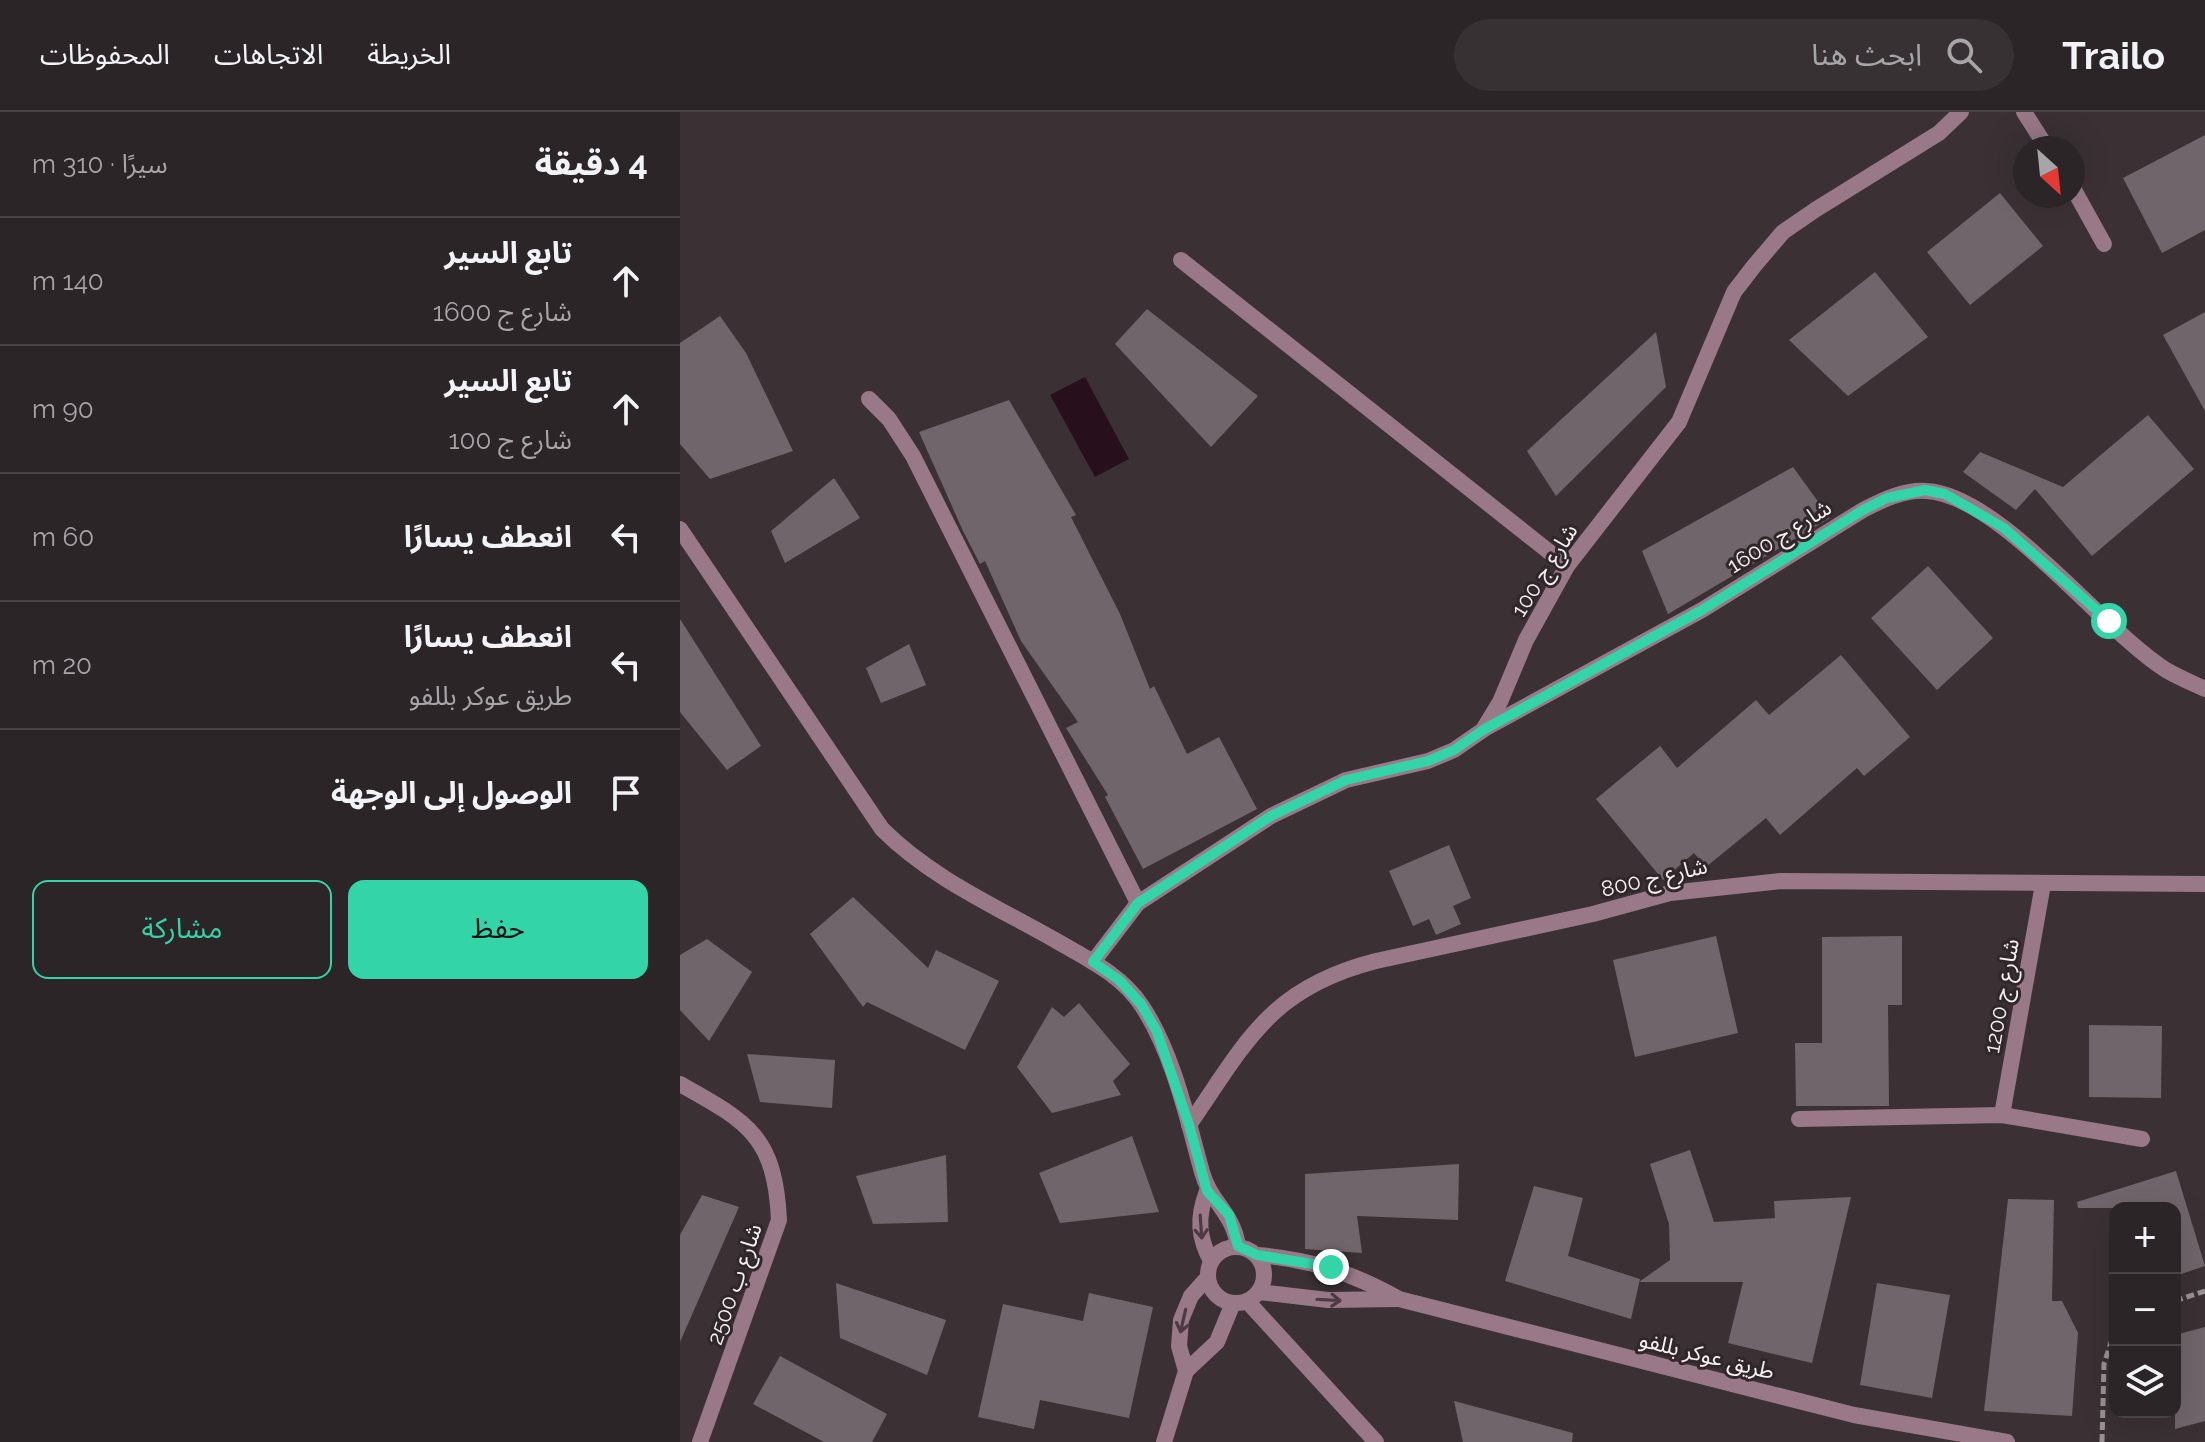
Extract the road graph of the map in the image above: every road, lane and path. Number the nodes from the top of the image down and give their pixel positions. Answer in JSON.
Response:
{"nodes":[{"id":1,"x":1961,"y":112,"type":"edge"},
{"id":2,"x":2024,"y":112,"type":"edge"},
{"id":3,"x":2039,"y":136,"type":"edge"},
{"id":4,"x":2084,"y":208,"type":"edge"},
{"id":5,"x":2104,"y":244,"type":"dead end"},
{"id":6,"x":1181,"y":260,"type":"dead end"},
{"id":7,"x":869,"y":399,"type":"dead end"},
{"id":8,"x":681,"y":531,"type":"edge"},
{"id":9,"x":1567,"y":566,"type":"junction"},
{"id":10,"x":2205,"y":689,"type":"edge"},
{"id":11,"x":1483,"y":730,"type":"junction"},
{"id":12,"x":2043,"y":884,"type":"junction"},
{"id":13,"x":2205,"y":884,"type":"edge"},
{"id":14,"x":1138,"y":903,"type":"junction"},
{"id":15,"x":1093,"y":962,"type":"junction"},
{"id":16,"x":680,"y":1084,"type":"edge"},
{"id":17,"x":2002,"y":1115,"type":"junction"},
{"id":18,"x":1799,"y":1119,"type":"dead end"},
{"id":19,"x":1189,"y":1125,"type":"junction"},
{"id":20,"x":2142,"y":1139,"type":"dead end"},
{"id":21,"x":1207,"y":1191,"type":"junction"},
{"id":22,"x":1238,"y":1246,"type":"junction"},
{"id":23,"x":1257,"y":1255,"type":"junction"},
{"id":24,"x":1209,"y":1269,"type":"junction"},
{"id":25,"x":2205,"y":1291,"type":"edge"},
{"id":26,"x":1246,"y":1299,"type":"junction"},
{"id":27,"x":1399,"y":1299,"type":"junction"},
{"id":28,"x":2181,"y":1299,"type":"edge"},
{"id":29,"x":2110,"y":1346,"type":"edge"},
{"id":30,"x":1186,"y":1371,"type":"junction"},
{"id":31,"x":700,"y":1442,"type":"edge"},
{"id":32,"x":1164,"y":1442,"type":"edge"},
{"id":33,"x":1376,"y":1442,"type":"edge"},
{"id":34,"x":2007,"y":1442,"type":"edge"},
{"id":35,"x":2102,"y":1442,"type":"edge"}],
"edges":[{"from":1,"to":9,"type":"street","name":"شارع ج 100"},
{"from":2,"to":3,"type":"street"},
{"from":4,"to":5,"type":"street"},
{"from":6,"to":9,"type":"street"},
{"from":7,"to":14,"type":"street"},
{"from":8,"to":15,"type":"street"},
{"from":9,"to":11,"type":"street","name":"شارع ج 100"},
{"from":10,"to":11,"type":"street","name":"شارع ج 1600"},
{"from":11,"to":14,"type":"street","name":"شارع ج 100"},
{"from":12,"to":13,"type":"street","name":"شارع ج 800"},
{"from":12,"to":17,"type":"street","name":"شارع ج 1200"},
{"from":12,"to":19,"type":"street","name":"شارع ج 800"},
{"from":14,"to":15,"type":"street","name":"شارع ج 100"},
{"from":15,"to":19,"type":"street"},
{"from":16,"to":31,"type":"street","name":"شارع ب 2500"},
{"from":17,"to":18,"type":"street"},
{"from":17,"to":20,"type":"street"},
{"from":19,"to":21,"type":"street"},
{"from":21,"to":22,"type":"street"},
{"from":21,"to":24,"type":"street","one_way":true},
{"from":22,"to":23,"type":"street"},
{"from":22,"to":24,"type":"street"},
{"from":23,"to":26,"type":"street"},
{"from":23,"to":27,"type":"street","name":"طريق عوكر بللفو"},
{"from":24,"to":26,"type":"street"},
{"from":24,"to":30,"type":"street","one_way":true},
{"from":25,"to":28,"type":"path"},
{"from":26,"to":27,"type":"street","name":"طريق عوكر بللفو","one_way":true},
{"from":26,"to":30,"type":"street"},
{"from":26,"to":33,"type":"street"},
{"from":27,"to":34,"type":"street","name":"طريق عوكر بللفو"},
{"from":29,"to":35,"type":"path"},
{"from":30,"to":32,"type":"street"}]}
